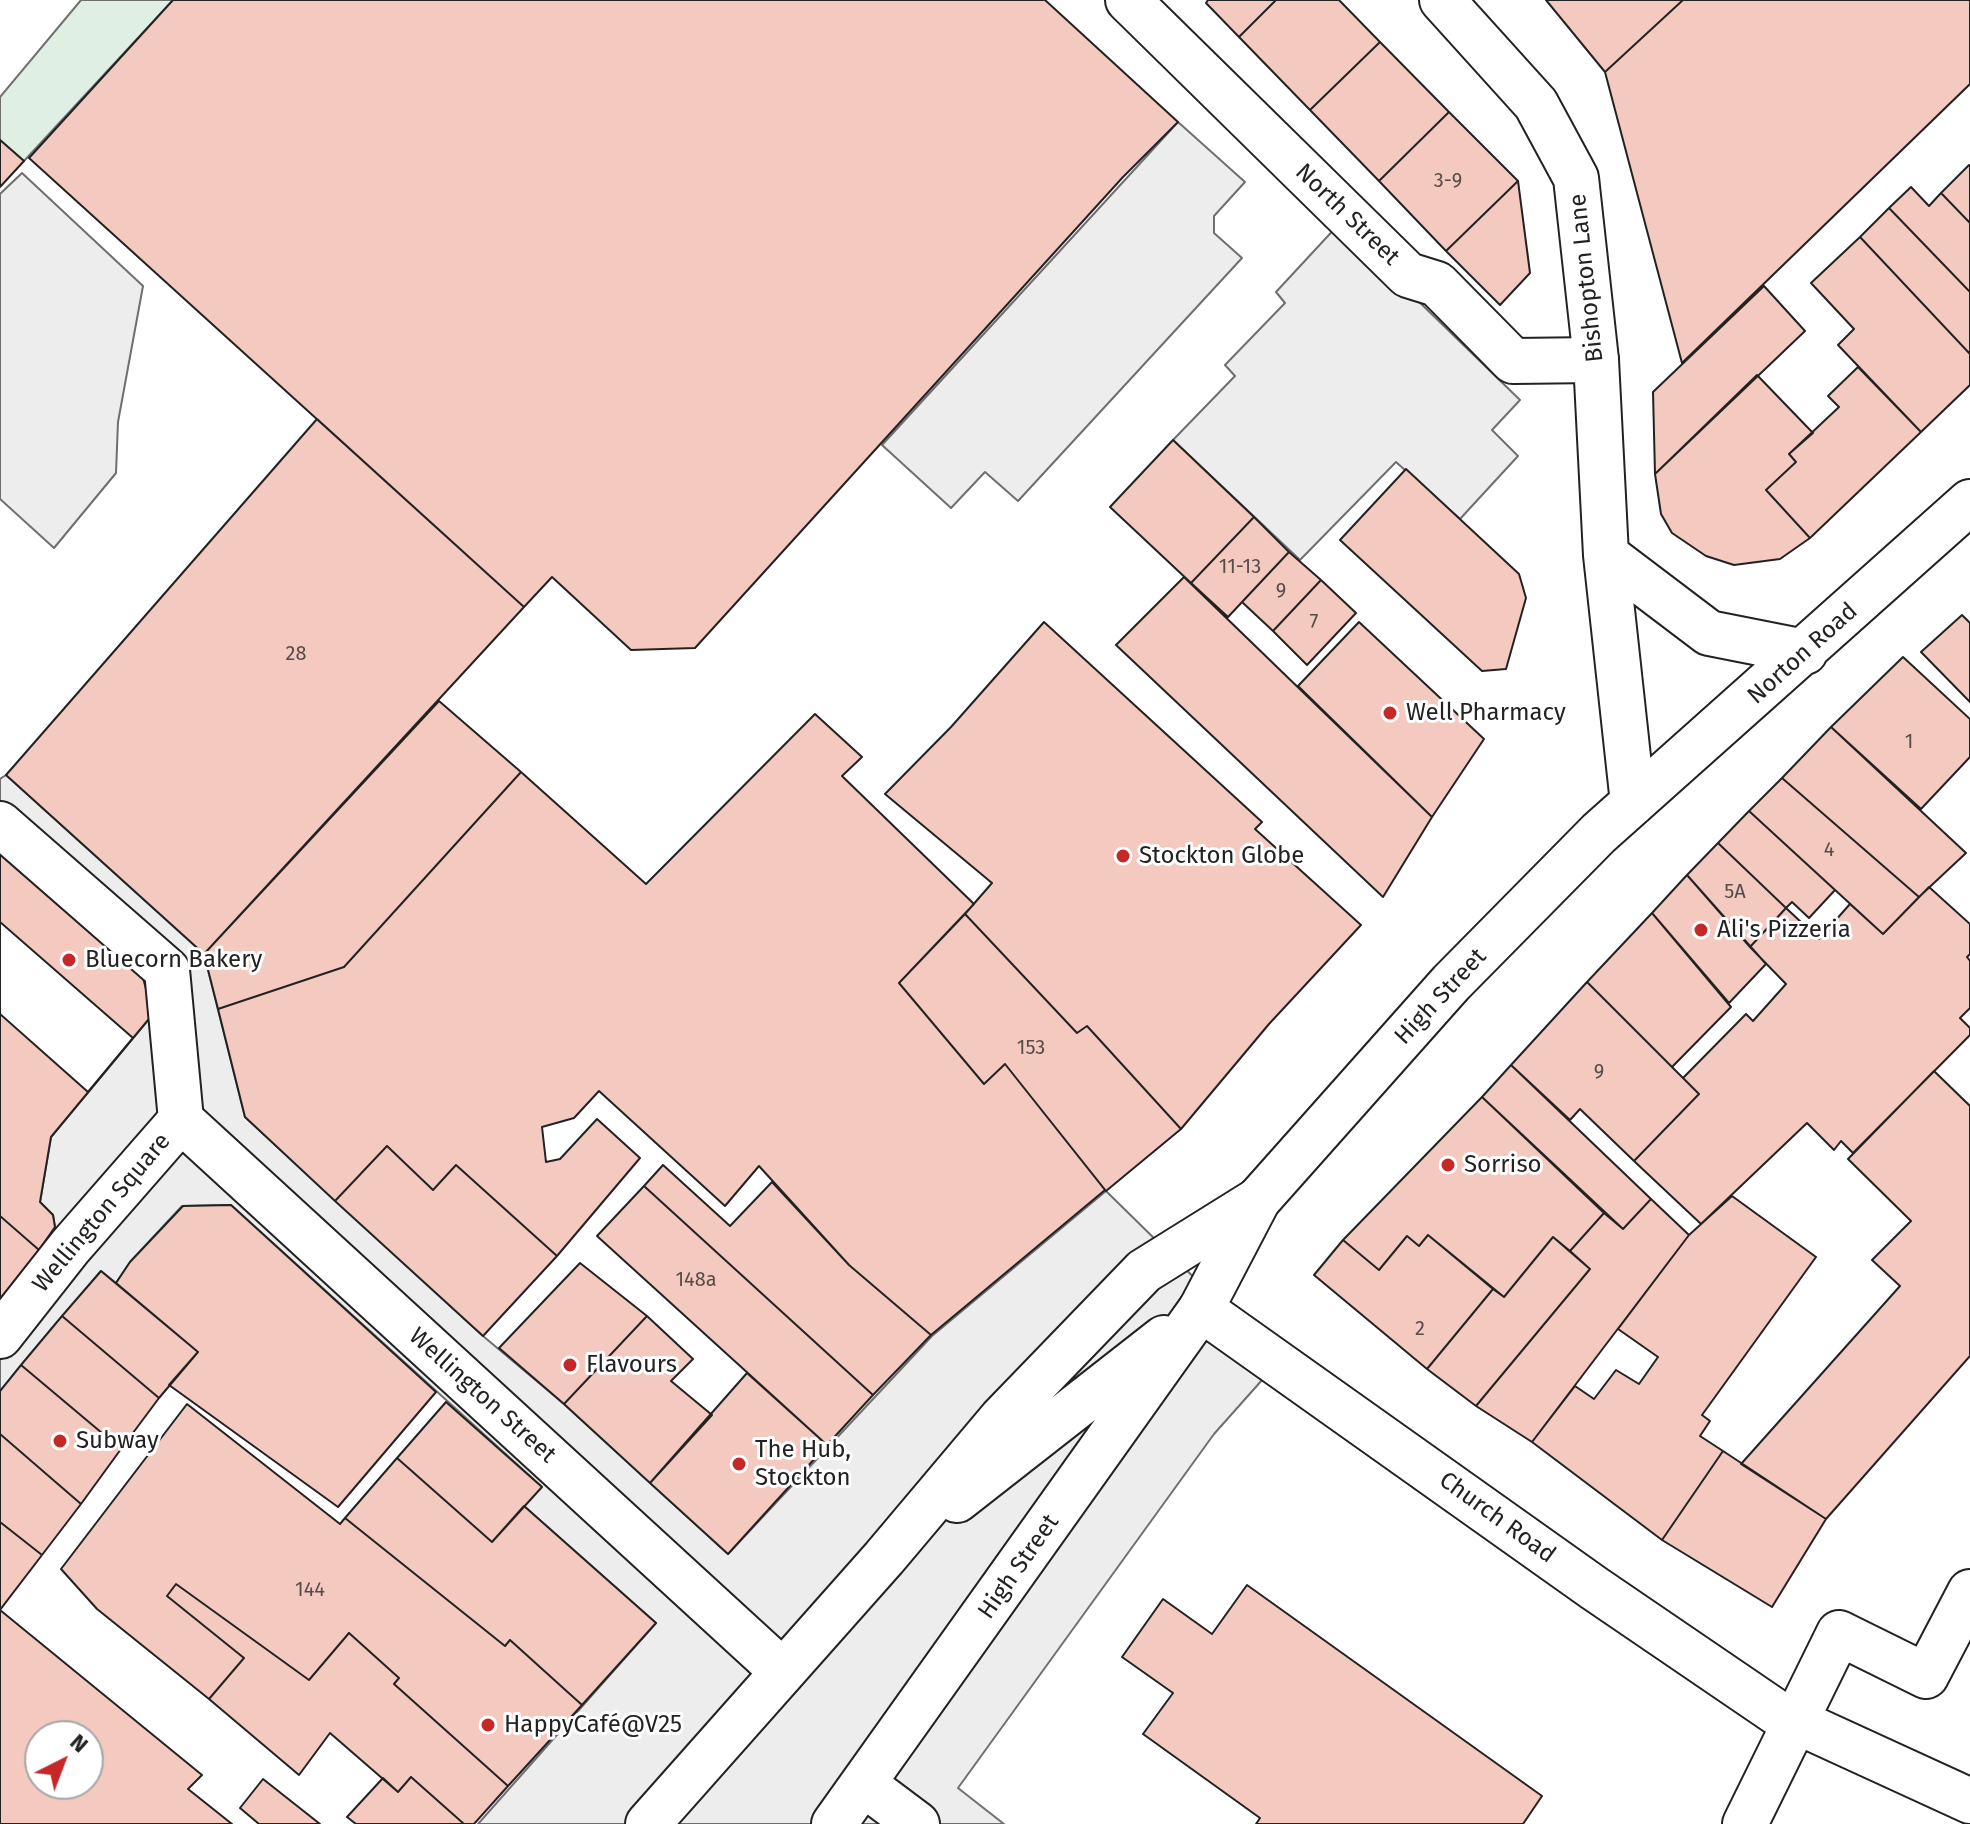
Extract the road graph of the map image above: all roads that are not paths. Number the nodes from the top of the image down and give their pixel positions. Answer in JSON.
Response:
{"nodes":[{"id":1,"x":1128,"y":0,"type":"edge"},
{"id":2,"x":1442,"y":0,"type":"edge"},
{"id":3,"x":1596,"y":360,"type":"junction"},
{"id":4,"x":1970,"y":502,"type":"edge"},
{"id":5,"x":1606,"y":555,"type":"junction"},
{"id":6,"x":1805,"y":652,"type":"junction"},
{"id":7,"x":1633,"y":803,"type":"junction"},
{"id":8,"x":0,"y":824,"type":"edge"},
{"id":9,"x":181,"y":1120,"type":"junction"},
{"id":10,"x":1258,"y":1200,"type":"junction"},
{"id":11,"x":1201,"y":1309,"type":"junction"},
{"id":12,"x":0,"y":1336,"type":"edge"},
{"id":13,"x":884,"y":1558,"type":"junction"},
{"id":14,"x":1970,"y":1592,"type":"edge"},
{"id":15,"x":783,"y":1672,"type":"junction"},
{"id":16,"x":1786,"y":1717,"type":"junction"},
{"id":17,"x":865,"y":1785,"type":"junction"},
{"id":18,"x":1970,"y":1801,"type":"edge"},
{"id":19,"x":648,"y":1824,"type":"edge"},
{"id":20,"x":834,"y":1824,"type":"edge"},
{"id":21,"x":917,"y":1824,"type":"edge"},
{"id":22,"x":1714,"y":1824,"type":"edge"},
{"id":23,"x":1745,"y":1824,"type":"edge"}],
"edges":[{"from":1,"to":3,"type":"street","name":"North Street"},
{"from":2,"to":3,"type":"street","name":"Bishopton Lane"},
{"from":3,"to":5,"type":"street","name":"Bishopton Lane"},
{"from":4,"to":6,"type":"street","name":"Norton Road"},
{"from":5,"to":6,"type":"street"},
{"from":5,"to":7,"type":"street","name":"Bishopton Lane"},
{"from":6,"to":7,"type":"street","name":"Norton Road"},
{"from":7,"to":10,"type":"street","name":"High Street"},
{"from":8,"to":9,"type":"street","name":"Wellington Square"},
{"from":9,"to":12,"type":"street","name":"Wellington Square"},
{"from":9,"to":15,"type":"street","name":"Wellington Street"},
{"from":10,"to":11,"type":"street","name":"High Street"},
{"from":10,"to":13,"type":"street","name":"High Street"},
{"from":11,"to":13,"type":"street","name":"High Street"},
{"from":11,"to":16,"type":"street","name":"Church Road"},
{"from":11,"to":17,"type":"street","name":"High Street"},
{"from":13,"to":15,"type":"street","name":"High Street"},
{"from":14,"to":16,"type":"street"},
{"from":15,"to":19,"type":"street","name":"High Street"},
{"from":16,"to":18,"type":"street","name":"Church Road"},
{"from":16,"to":22,"type":"street"},
{"from":16,"to":23,"type":"street"},
{"from":17,"to":20,"type":"street","name":"High Street"},
{"from":17,"to":21,"type":"street"}]}
